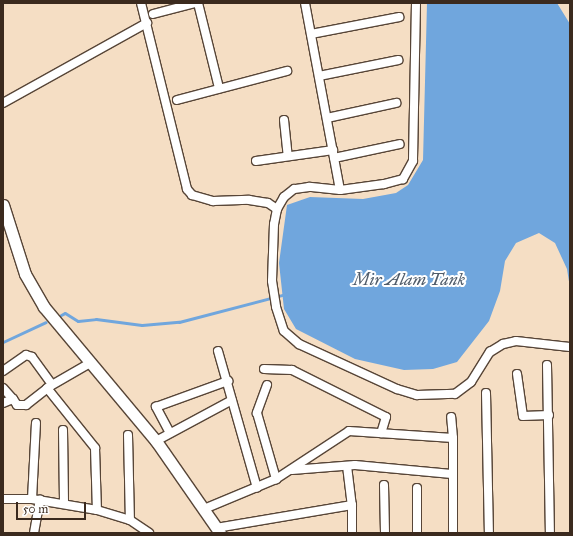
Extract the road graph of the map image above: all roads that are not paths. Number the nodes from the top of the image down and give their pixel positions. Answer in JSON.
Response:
{"nodes":[{"id":1,"x":141,"y":3,"type":"edge"},
{"id":2,"x":196,"y":3,"type":"edge"},
{"id":3,"x":305,"y":3,"type":"edge"},
{"id":4,"x":416,"y":3,"type":"edge"},
{"id":5,"x":154,"y":14,"type":"dead end"},
{"id":6,"x":399,"y":17,"type":"dead end"},
{"id":7,"x":147,"y":23,"type":"junction"},
{"id":8,"x":311,"y":34,"type":"junction"},
{"id":9,"x":398,"y":60,"type":"dead end"},
{"id":10,"x":287,"y":71,"type":"dead end"},
{"id":11,"x":319,"y":76,"type":"junction"},
{"id":12,"x":219,"y":88,"type":"junction"},
{"id":13,"x":177,"y":100,"type":"dead end"},
{"id":14,"x":3,"y":103,"type":"edge"},
{"id":15,"x":396,"y":103,"type":"dead end"},
{"id":16,"x":327,"y":118,"type":"junction"},
{"id":17,"x":284,"y":120,"type":"dead end"},
{"id":18,"x":400,"y":144,"type":"dead end"},
{"id":19,"x":334,"y":154,"type":"junction"},
{"id":20,"x":288,"y":156,"type":"junction"},
{"id":21,"x":256,"y":161,"type":"dead end"},
{"id":22,"x":340,"y":190,"type":"junction"},
{"id":23,"x":3,"y":205,"type":"edge"},
{"id":24,"x":277,"y":209,"type":"junction"},
{"id":25,"x":570,"y":347,"type":"edge"},
{"id":26,"x":218,"y":351,"type":"dead end"},
{"id":27,"x":90,"y":363,"type":"junction"},
{"id":28,"x":547,"y":366,"type":"dead end"},
{"id":29,"x":264,"y":369,"type":"dead end"},
{"id":30,"x":3,"y":370,"type":"edge"},
{"id":31,"x":516,"y":374,"type":"dead end"},
{"id":32,"x":228,"y":381,"type":"junction"},
{"id":33,"x":267,"y":385,"type":"dead end"},
{"id":34,"x":49,"y":386,"type":"junction"},
{"id":35,"x":3,"y":388,"type":"edge"},
{"id":36,"x":486,"y":393,"type":"dead end"},
{"id":37,"x":13,"y":399,"type":"junction"},
{"id":38,"x":232,"y":400,"type":"junction"},
{"id":39,"x":3,"y":403,"type":"edge"},
{"id":40,"x":548,"y":415,"type":"junction"},
{"id":41,"x":451,"y":417,"type":"dead end"},
{"id":42,"x":36,"y":423,"type":"dead end"},
{"id":43,"x":63,"y":430,"type":"dead end"},
{"id":44,"x":170,"y":433,"type":"junction"},
{"id":45,"x":381,"y":433,"type":"junction"},
{"id":46,"x":128,"y":435,"type":"dead end"},
{"id":47,"x":452,"y":438,"type":"junction"},
{"id":48,"x":156,"y":441,"type":"junction"},
{"id":49,"x":348,"y":466,"type":"junction"},
{"id":50,"x":290,"y":470,"type":"junction"},
{"id":51,"x":452,"y":474,"type":"junction"},
{"id":52,"x":276,"y":479,"type":"junction"},
{"id":53,"x":384,"y":485,"type":"dead end"},
{"id":54,"x":257,"y":488,"type":"junction"},
{"id":55,"x":417,"y":488,"type":"dead end"},
{"id":56,"x":3,"y":499,"type":"edge"},
{"id":57,"x":36,"y":499,"type":"junction"},
{"id":58,"x":64,"y":503,"type":"junction"},
{"id":59,"x":352,"y":505,"type":"junction"},
{"id":60,"x":204,"y":509,"type":"junction"},
{"id":61,"x":97,"y":510,"type":"junction"},
{"id":62,"x":130,"y":520,"type":"junction"},
{"id":63,"x":218,"y":530,"type":"edge"},
{"id":64,"x":34,"y":533,"type":"edge"},
{"id":65,"x":149,"y":533,"type":"edge"},
{"id":66,"x":352,"y":533,"type":"edge"},
{"id":67,"x":385,"y":533,"type":"edge"},
{"id":68,"x":417,"y":533,"type":"edge"},
{"id":69,"x":453,"y":533,"type":"edge"},
{"id":70,"x":489,"y":533,"type":"edge"},
{"id":71,"x":550,"y":533,"type":"edge"}],
"edges":[{"from":1,"to":7,"type":"street"},
{"from":2,"to":5,"type":"street"},
{"from":2,"to":12,"type":"street"},
{"from":3,"to":8,"type":"street"},
{"from":4,"to":22,"type":"street"},
{"from":6,"to":8,"type":"street"},
{"from":7,"to":14,"type":"street"},
{"from":7,"to":24,"type":"street"},
{"from":8,"to":11,"type":"street"},
{"from":9,"to":11,"type":"street"},
{"from":10,"to":12,"type":"street"},
{"from":11,"to":16,"type":"street"},
{"from":12,"to":13,"type":"street"},
{"from":15,"to":16,"type":"street"},
{"from":16,"to":19,"type":"street"},
{"from":17,"to":20,"type":"street"},
{"from":18,"to":19,"type":"street"},
{"from":19,"to":20,"type":"street"},
{"from":19,"to":22,"type":"street"},
{"from":20,"to":21,"type":"street"},
{"from":22,"to":24,"type":"street"},
{"from":23,"to":27,"type":"main road"},
{"from":24,"to":25,"type":"street"},
{"from":26,"to":32,"type":"street"},
{"from":27,"to":34,"type":"street"},
{"from":27,"to":48,"type":"main road"},
{"from":28,"to":40,"type":"street"},
{"from":29,"to":45,"type":"street"},
{"from":30,"to":34,"type":"street"},
{"from":31,"to":40,"type":"street"},
{"from":32,"to":38,"type":"street"},
{"from":32,"to":44,"type":"street"},
{"from":33,"to":52,"type":"street"},
{"from":34,"to":37,"type":"street"},
{"from":34,"to":61,"type":"street"},
{"from":35,"to":37,"type":"street"},
{"from":36,"to":70,"type":"street"},
{"from":37,"to":39,"type":"street"},
{"from":38,"to":44,"type":"street"},
{"from":38,"to":54,"type":"street"},
{"from":40,"to":71,"type":"street"},
{"from":41,"to":47,"type":"street"},
{"from":42,"to":57,"type":"street"},
{"from":43,"to":58,"type":"street"},
{"from":44,"to":48,"type":"street"},
{"from":45,"to":47,"type":"street"},
{"from":45,"to":50,"type":"street"},
{"from":46,"to":62,"type":"street"},
{"from":47,"to":51,"type":"street"},
{"from":48,"to":60,"type":"main road"},
{"from":49,"to":50,"type":"street"},
{"from":49,"to":51,"type":"street"},
{"from":49,"to":59,"type":"street"},
{"from":50,"to":52,"type":"street"},
{"from":51,"to":69,"type":"street"},
{"from":52,"to":54,"type":"street"},
{"from":53,"to":67,"type":"street"},
{"from":54,"to":60,"type":"street"},
{"from":55,"to":68,"type":"street"},
{"from":56,"to":57,"type":"street"},
{"from":57,"to":58,"type":"street"},
{"from":57,"to":64,"type":"street"},
{"from":58,"to":61,"type":"street"},
{"from":59,"to":63,"type":"street"},
{"from":59,"to":66,"type":"street"},
{"from":60,"to":63,"type":"main road"},
{"from":61,"to":62,"type":"street"},
{"from":62,"to":65,"type":"street"}]}
